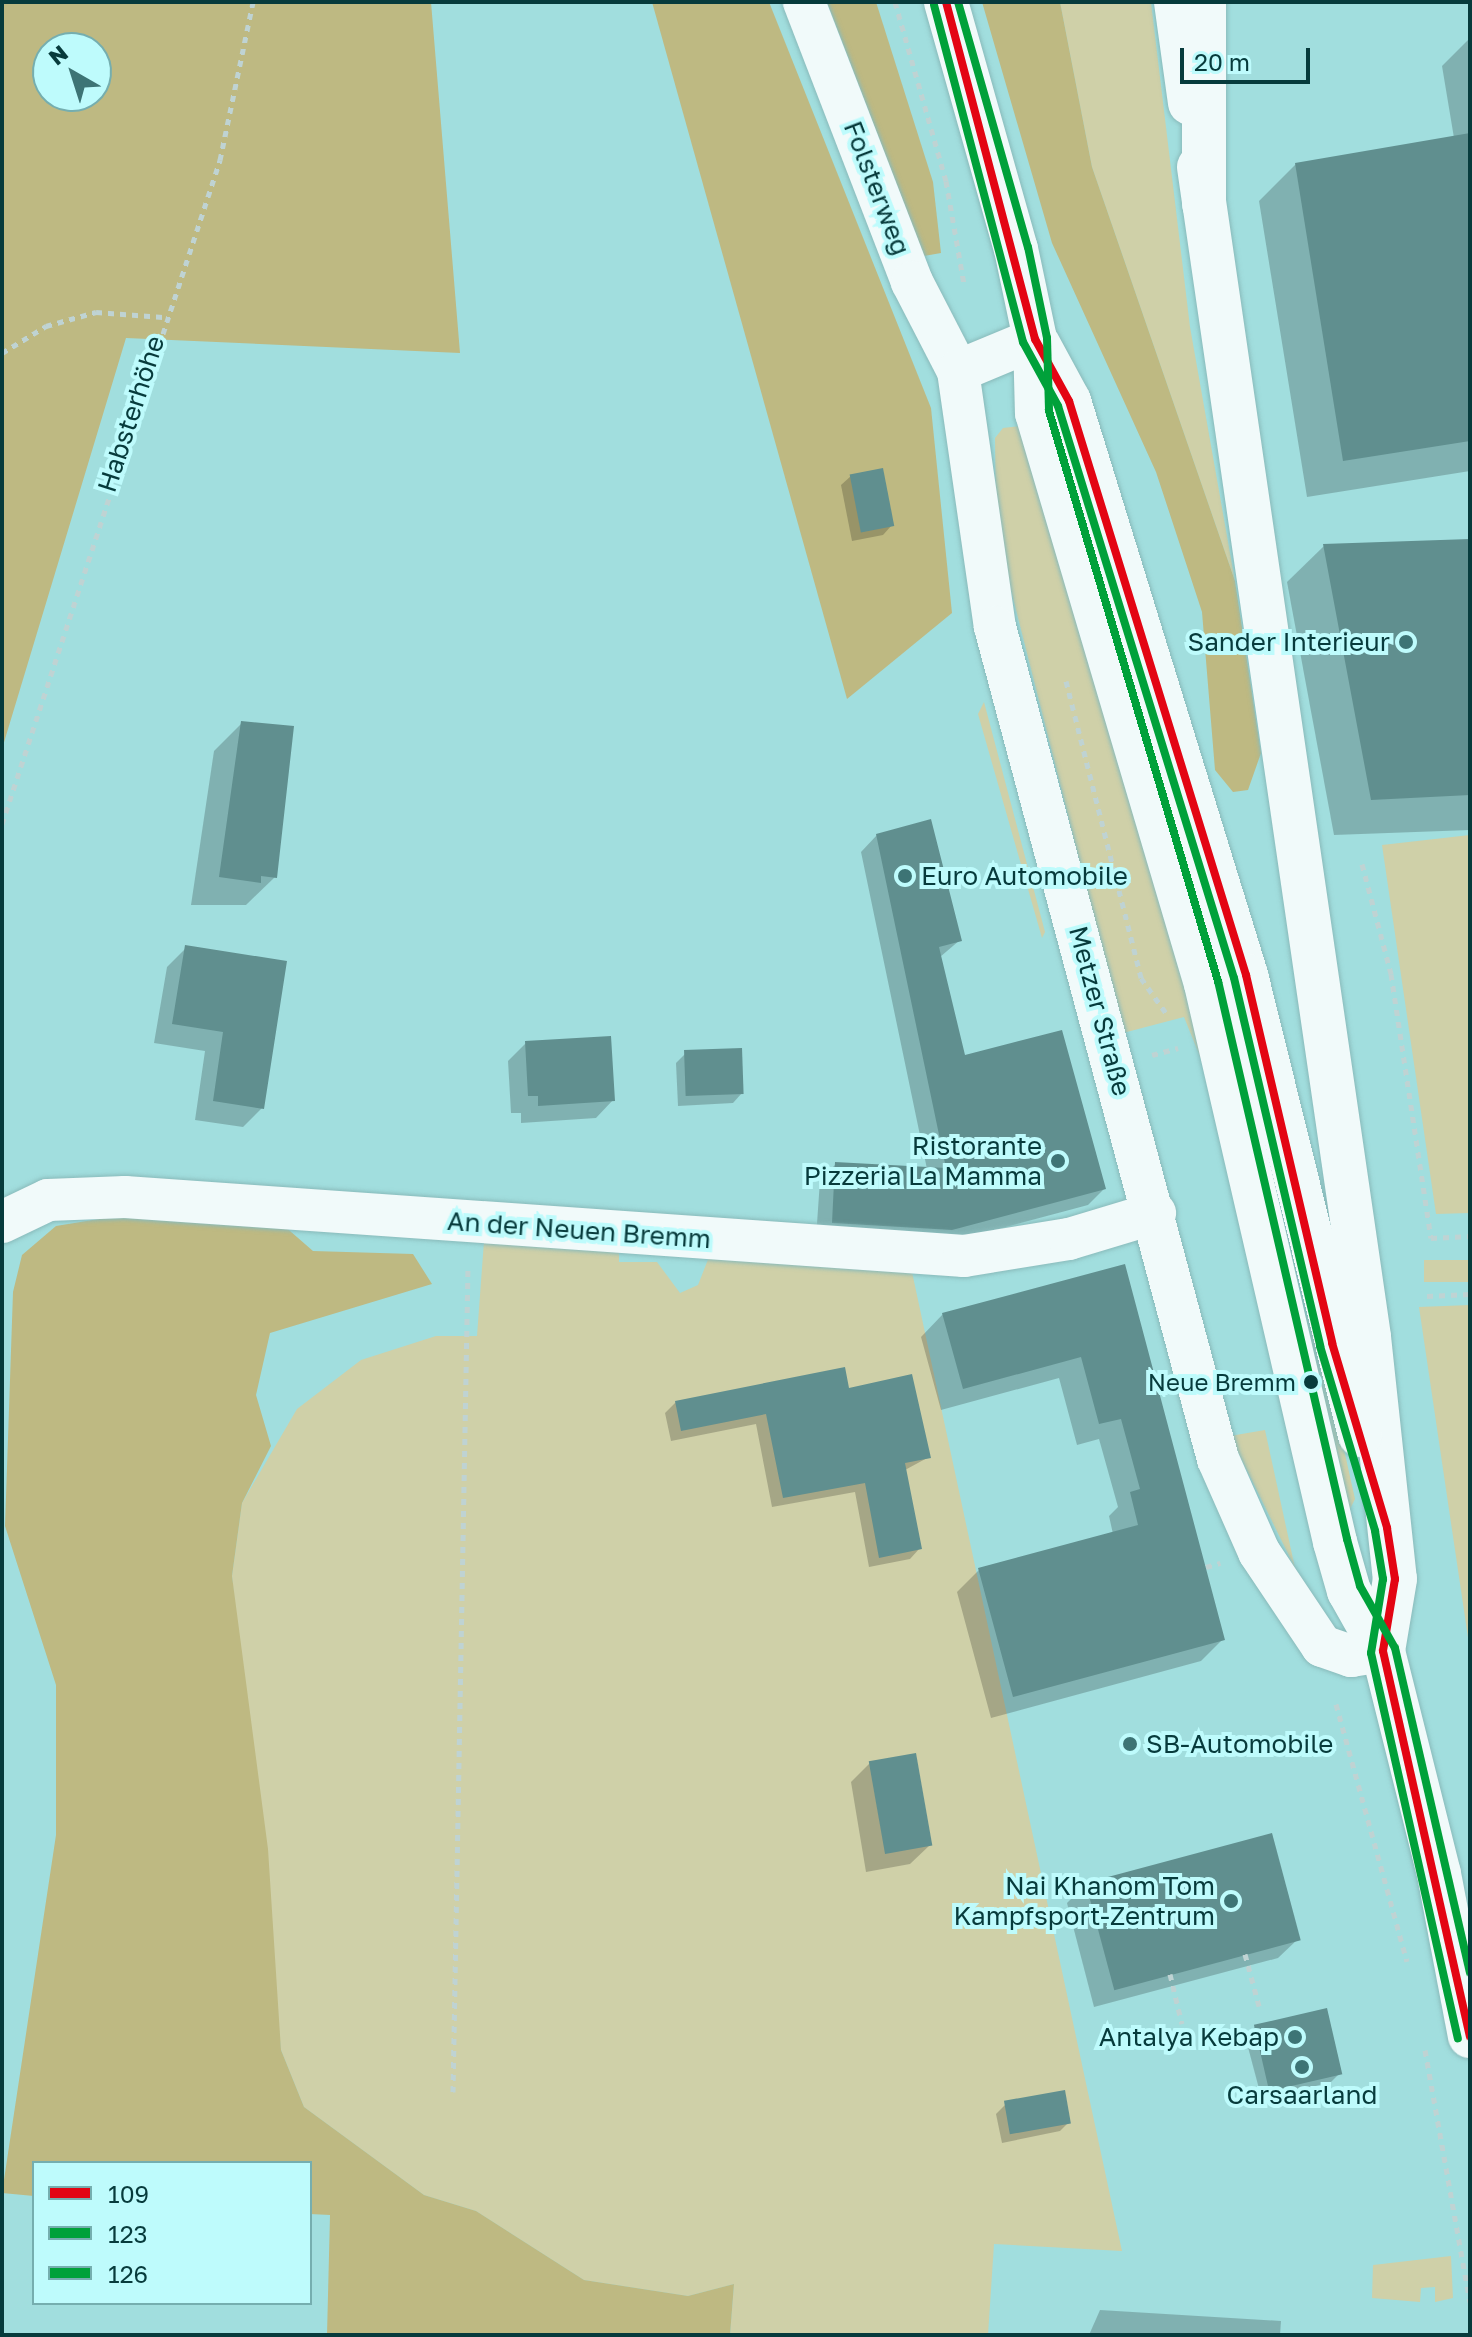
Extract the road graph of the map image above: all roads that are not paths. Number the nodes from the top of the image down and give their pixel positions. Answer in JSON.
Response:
{"nodes":[{"id":1,"x":804,"y":2,"type":"edge"},
{"id":2,"x":946,"y":2,"type":"edge"},
{"id":3,"x":1176,"y":2,"type":"edge"},
{"id":4,"x":1204,"y":2,"type":"edge"},
{"id":5,"x":1204,"y":204,"type":"junction"},
{"id":6,"x":1035,"y":339,"type":"junction"},
{"id":7,"x":958,"y":371,"type":"junction"},
{"id":8,"x":1155,"y":1213,"type":"junction"},
{"id":9,"x":2,"y":1222,"type":"edge"},
{"id":10,"x":1387,"y":1528,"type":"junction"},
{"id":11,"x":1383,"y":1651,"type":"junction"},
{"id":12,"x":1470,"y":2036,"type":"edge"}],
"edges":[{"from":1,"to":7,"type":"street","name":"Folsterweg"},
{"from":2,"to":6,"type":"main road"},
{"from":3,"to":5,"type":"main road"},
{"from":4,"to":5,"type":"main road"},
{"from":5,"to":10,"type":"main road"},
{"from":6,"to":7,"type":"street"},
{"from":6,"to":10,"type":"main road"},
{"from":6,"to":11,"type":"main road"},
{"from":7,"to":8,"type":"street","name":"Metzer Straße"},
{"from":8,"to":9,"type":"street","name":"An der Neuen Bremm"},
{"from":8,"to":11,"type":"street","name":"Metzer Straße"},
{"from":10,"to":11,"type":"main road"},
{"from":11,"to":12,"type":"main road"}]}
